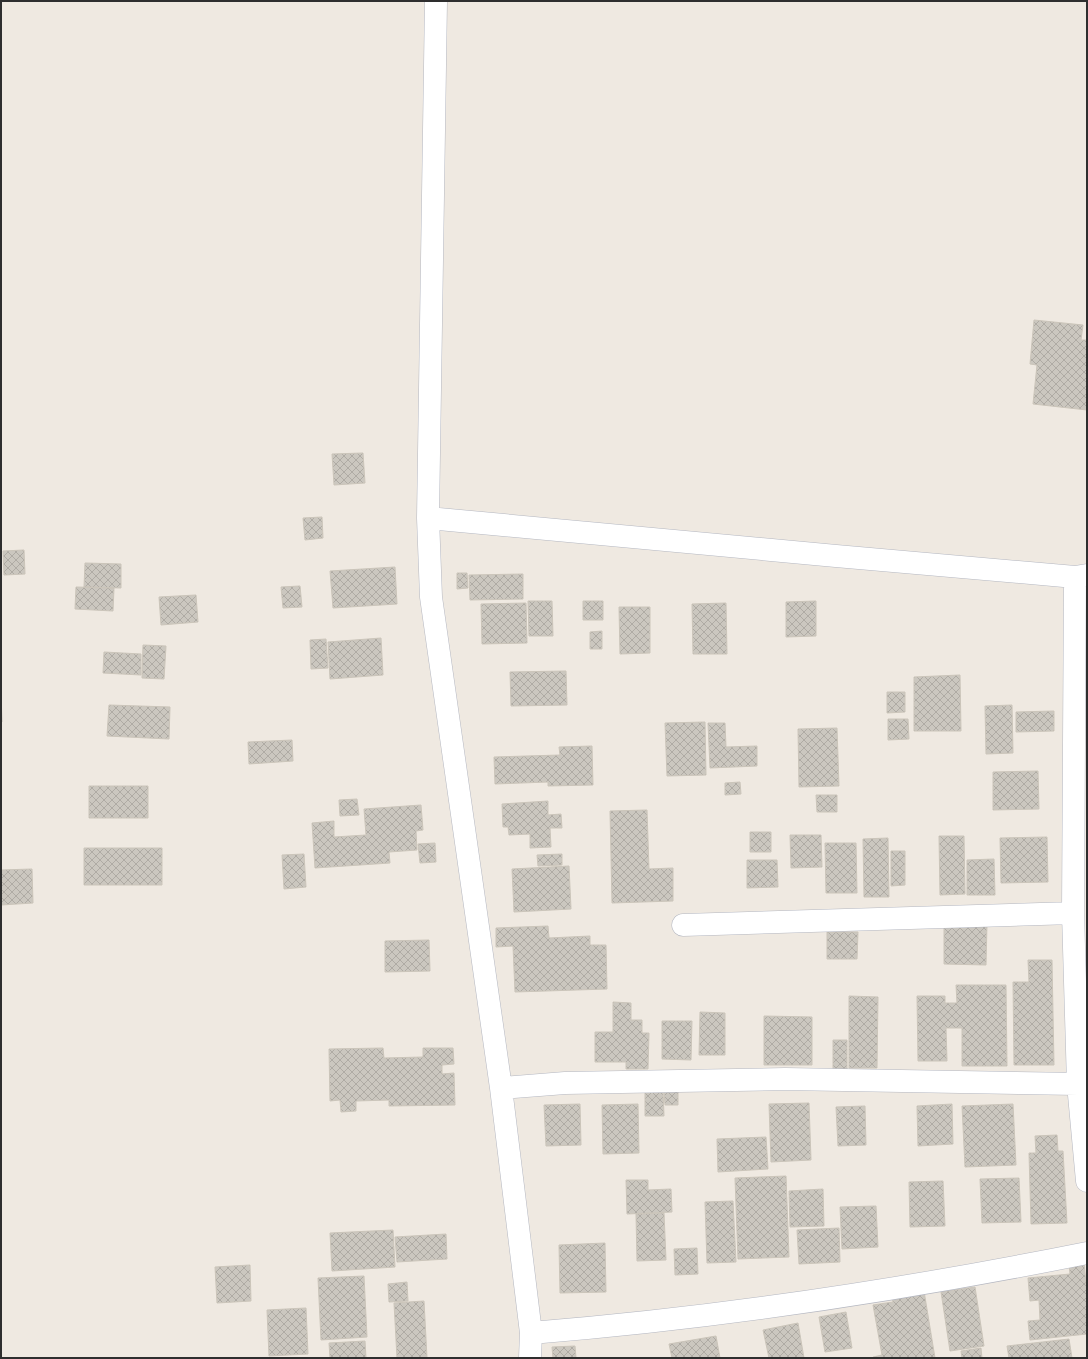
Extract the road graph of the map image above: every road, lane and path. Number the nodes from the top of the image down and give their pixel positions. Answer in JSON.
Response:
{"nodes":[{"id":1,"x":436,"y":1,"type":"edge"},
{"id":2,"x":428,"y":518,"type":"junction"},
{"id":3,"x":1081,"y":576,"type":"edge"},
{"id":4,"x":1073,"y":913,"type":"junction"},
{"id":5,"x":683,"y":925,"type":"dead end"},
{"id":6,"x":1078,"y":1084,"type":"junction"},
{"id":7,"x":502,"y":1088,"type":"junction"},
{"id":8,"x":1087,"y":1181,"type":"edge"},
{"id":9,"x":1087,"y":1253,"type":"edge"},
{"id":10,"x":531,"y":1333,"type":"junction"},
{"id":11,"x":530,"y":1358,"type":"edge"}],
"edges":[{"from":1,"to":2,"type":"street"},
{"from":2,"to":3,"type":"street"},
{"from":2,"to":7,"type":"street"},
{"from":3,"to":4,"type":"street"},
{"from":4,"to":5,"type":"street"},
{"from":4,"to":6,"type":"street"},
{"from":6,"to":7,"type":"street"},
{"from":6,"to":8,"type":"street"},
{"from":7,"to":10,"type":"street"},
{"from":9,"to":10,"type":"street"},
{"from":10,"to":11,"type":"street"}]}
